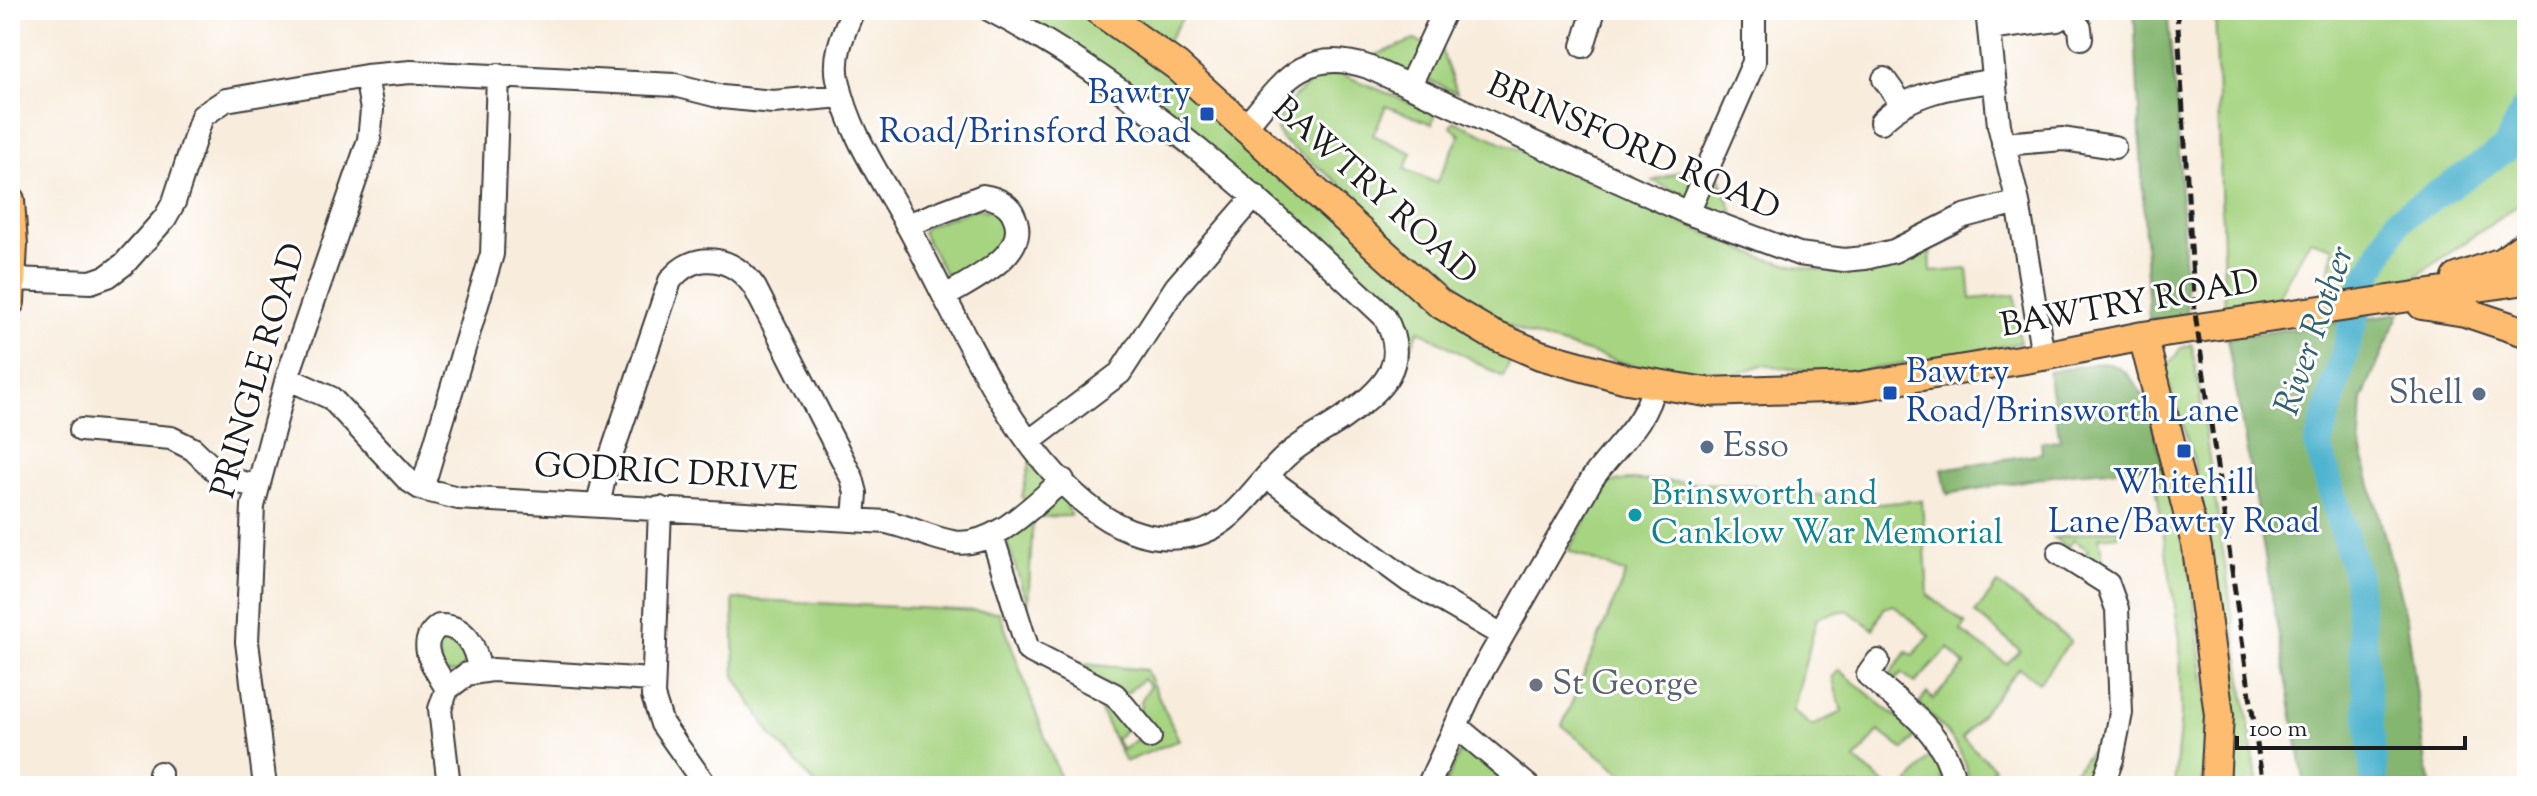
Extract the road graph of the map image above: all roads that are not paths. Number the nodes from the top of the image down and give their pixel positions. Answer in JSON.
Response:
{"nodes":[{"id":1,"x":853,"y":10,"type":"edge"},
{"id":2,"x":990,"y":10,"type":"edge"},
{"id":3,"x":1098,"y":10,"type":"edge"},
{"id":4,"x":1445,"y":10,"type":"edge"},
{"id":5,"x":1594,"y":10,"type":"edge"},
{"id":6,"x":1754,"y":10,"type":"edge"},
{"id":7,"x":2072,"y":12,"type":"edge"},
{"id":8,"x":1988,"y":20,"type":"edge"},
{"id":9,"x":2081,"y":38,"type":"dead end"},
{"id":10,"x":1583,"y":46,"type":"dead end"},
{"id":11,"x":498,"y":75,"type":"junction"},
{"id":12,"x":366,"y":76,"type":"junction"},
{"id":13,"x":1884,"y":79,"type":"dead end"},
{"id":14,"x":1993,"y":81,"type":"junction"},
{"id":15,"x":1410,"y":85,"type":"junction"},
{"id":16,"x":842,"y":96,"type":"junction"},
{"id":17,"x":1902,"y":104,"type":"junction"},
{"id":18,"x":1881,"y":122,"type":"dead end"},
{"id":19,"x":1246,"y":126,"type":"junction"},
{"id":20,"x":2003,"y":144,"type":"junction"},
{"id":21,"x":2114,"y":147,"type":"dead end"},
{"id":22,"x":1255,"y":196,"type":"junction"},
{"id":23,"x":10,"y":200,"type":"edge"},
{"id":24,"x":2018,"y":202,"type":"junction"},
{"id":25,"x":1688,"y":213,"type":"junction"},
{"id":26,"x":907,"y":225,"type":"junction"},
{"id":27,"x":2527,"y":244,"type":"edge"},
{"id":28,"x":2526,"y":279,"type":"edge"},
{"id":29,"x":12,"y":291,"type":"edge"},
{"id":30,"x":946,"y":296,"type":"junction"},
{"id":31,"x":2383,"y":303,"type":"junction"},
{"id":32,"x":2526,"y":333,"type":"edge"},
{"id":33,"x":2143,"y":336,"type":"junction"},
{"id":34,"x":2043,"y":356,"type":"junction"},
{"id":35,"x":287,"y":378,"type":"junction"},
{"id":36,"x":1654,"y":384,"type":"junction"},
{"id":37,"x":81,"y":430,"type":"dead end"},
{"id":38,"x":1030,"y":441,"type":"junction"},
{"id":39,"x":1267,"y":477,"type":"junction"},
{"id":40,"x":1063,"y":480,"type":"junction"},
{"id":41,"x":256,"y":486,"type":"junction"},
{"id":42,"x":422,"y":489,"type":"junction"},
{"id":43,"x":598,"y":505,"type":"junction"},
{"id":44,"x":660,"y":508,"type":"junction"},
{"id":45,"x":854,"y":519,"type":"junction"},
{"id":46,"x":992,"y":535,"type":"junction"},
{"id":47,"x":2059,"y":553,"type":"dead end"},
{"id":48,"x":1502,"y":635,"type":"junction"},
{"id":49,"x":1878,"y":661,"type":"dead end"},
{"id":50,"x":479,"y":670,"type":"junction"},
{"id":51,"x":652,"y":680,"type":"junction"},
{"id":52,"x":447,"y":689,"type":"junction"},
{"id":53,"x":1456,"y":726,"type":"junction"},
{"id":54,"x":1150,"y":737,"type":"dead end"},
{"id":55,"x":265,"y":786,"type":"edge"},
{"id":56,"x":449,"y":786,"type":"edge"},
{"id":57,"x":706,"y":786,"type":"edge"},
{"id":58,"x":1428,"y":786,"type":"edge"},
{"id":59,"x":1528,"y":786,"type":"edge"},
{"id":60,"x":1954,"y":786,"type":"edge"},
{"id":61,"x":2102,"y":786,"type":"edge"},
{"id":62,"x":2215,"y":786,"type":"edge"}],
"edges":[{"from":1,"to":16,"type":"street"},
{"from":2,"to":22,"type":"street"},
{"from":3,"to":19,"type":"main road","name":"BAWTRY ROAD"},
{"from":4,"to":15,"type":"street"},
{"from":5,"to":10,"type":"street"},
{"from":6,"to":25,"type":"street"},
{"from":7,"to":8,"type":"street"},
{"from":7,"to":9,"type":"street"},
{"from":8,"to":14,"type":"street"},
{"from":11,"to":12,"type":"street"},
{"from":11,"to":16,"type":"street"},
{"from":11,"to":42,"type":"street"},
{"from":12,"to":29,"type":"street"},
{"from":12,"to":35,"type":"street","name":"PRINGLE ROAD"},
{"from":13,"to":17,"type":"street"},
{"from":14,"to":17,"type":"street"},
{"from":14,"to":20,"type":"street"},
{"from":15,"to":19,"type":"street","name":"BRINSFORD ROAD"},
{"from":15,"to":25,"type":"street","name":"BRINSFORD ROAD"},
{"from":16,"to":26,"type":"street"},
{"from":17,"to":18,"type":"street"},
{"from":19,"to":36,"type":"main road","name":"BAWTRY ROAD"},
{"from":20,"to":21,"type":"street"},
{"from":20,"to":24,"type":"street"},
{"from":22,"to":38,"type":"street"},
{"from":22,"to":39,"type":"street"},
{"from":23,"to":29,"type":"main road"},
{"from":24,"to":25,"type":"street","name":"BRINSFORD ROAD"},
{"from":24,"to":34,"type":"street"},
{"from":26,"to":30,"type":"street"},
{"from":26,"to":30,"type":"street"},
{"from":27,"to":31,"type":"main road"},
{"from":28,"to":31,"type":"main road","name":"BAWTRY ROAD"},
{"from":28,"to":32,"type":"main road"},
{"from":30,"to":38,"type":"street"},
{"from":31,"to":32,"type":"main road","name":"BAWTRY ROAD"},
{"from":31,"to":33,"type":"main road","name":"BAWTRY ROAD"},
{"from":33,"to":34,"type":"main road","name":"BAWTRY ROAD"},
{"from":33,"to":62,"type":"main road"},
{"from":34,"to":36,"type":"main road","name":"BAWTRY ROAD"},
{"from":35,"to":41,"type":"street","name":"PRINGLE ROAD"},
{"from":35,"to":42,"type":"street","name":"GODRIC DRIVE"},
{"from":36,"to":48,"type":"street"},
{"from":37,"to":41,"type":"street"},
{"from":38,"to":40,"type":"street"},
{"from":39,"to":40,"type":"street"},
{"from":39,"to":48,"type":"street"},
{"from":40,"to":46,"type":"street","name":"GODRIC DRIVE"},
{"from":41,"to":55,"type":"street","name":"PRINGLE ROAD"},
{"from":42,"to":43,"type":"street","name":"GODRIC DRIVE"},
{"from":43,"to":44,"type":"street","name":"GODRIC DRIVE"},
{"from":43,"to":45,"type":"street"},
{"from":44,"to":45,"type":"street","name":"GODRIC DRIVE"},
{"from":44,"to":51,"type":"street"},
{"from":45,"to":46,"type":"street","name":"GODRIC DRIVE"},
{"from":46,"to":54,"type":"street"},
{"from":47,"to":61,"type":"street"},
{"from":48,"to":53,"type":"street"},
{"from":49,"to":60,"type":"street"},
{"from":50,"to":51,"type":"street"},
{"from":50,"to":52,"type":"street"},
{"from":50,"to":52,"type":"street"},
{"from":51,"to":57,"type":"street"},
{"from":52,"to":56,"type":"street"},
{"from":53,"to":58,"type":"street"},
{"from":53,"to":59,"type":"street"}]}
